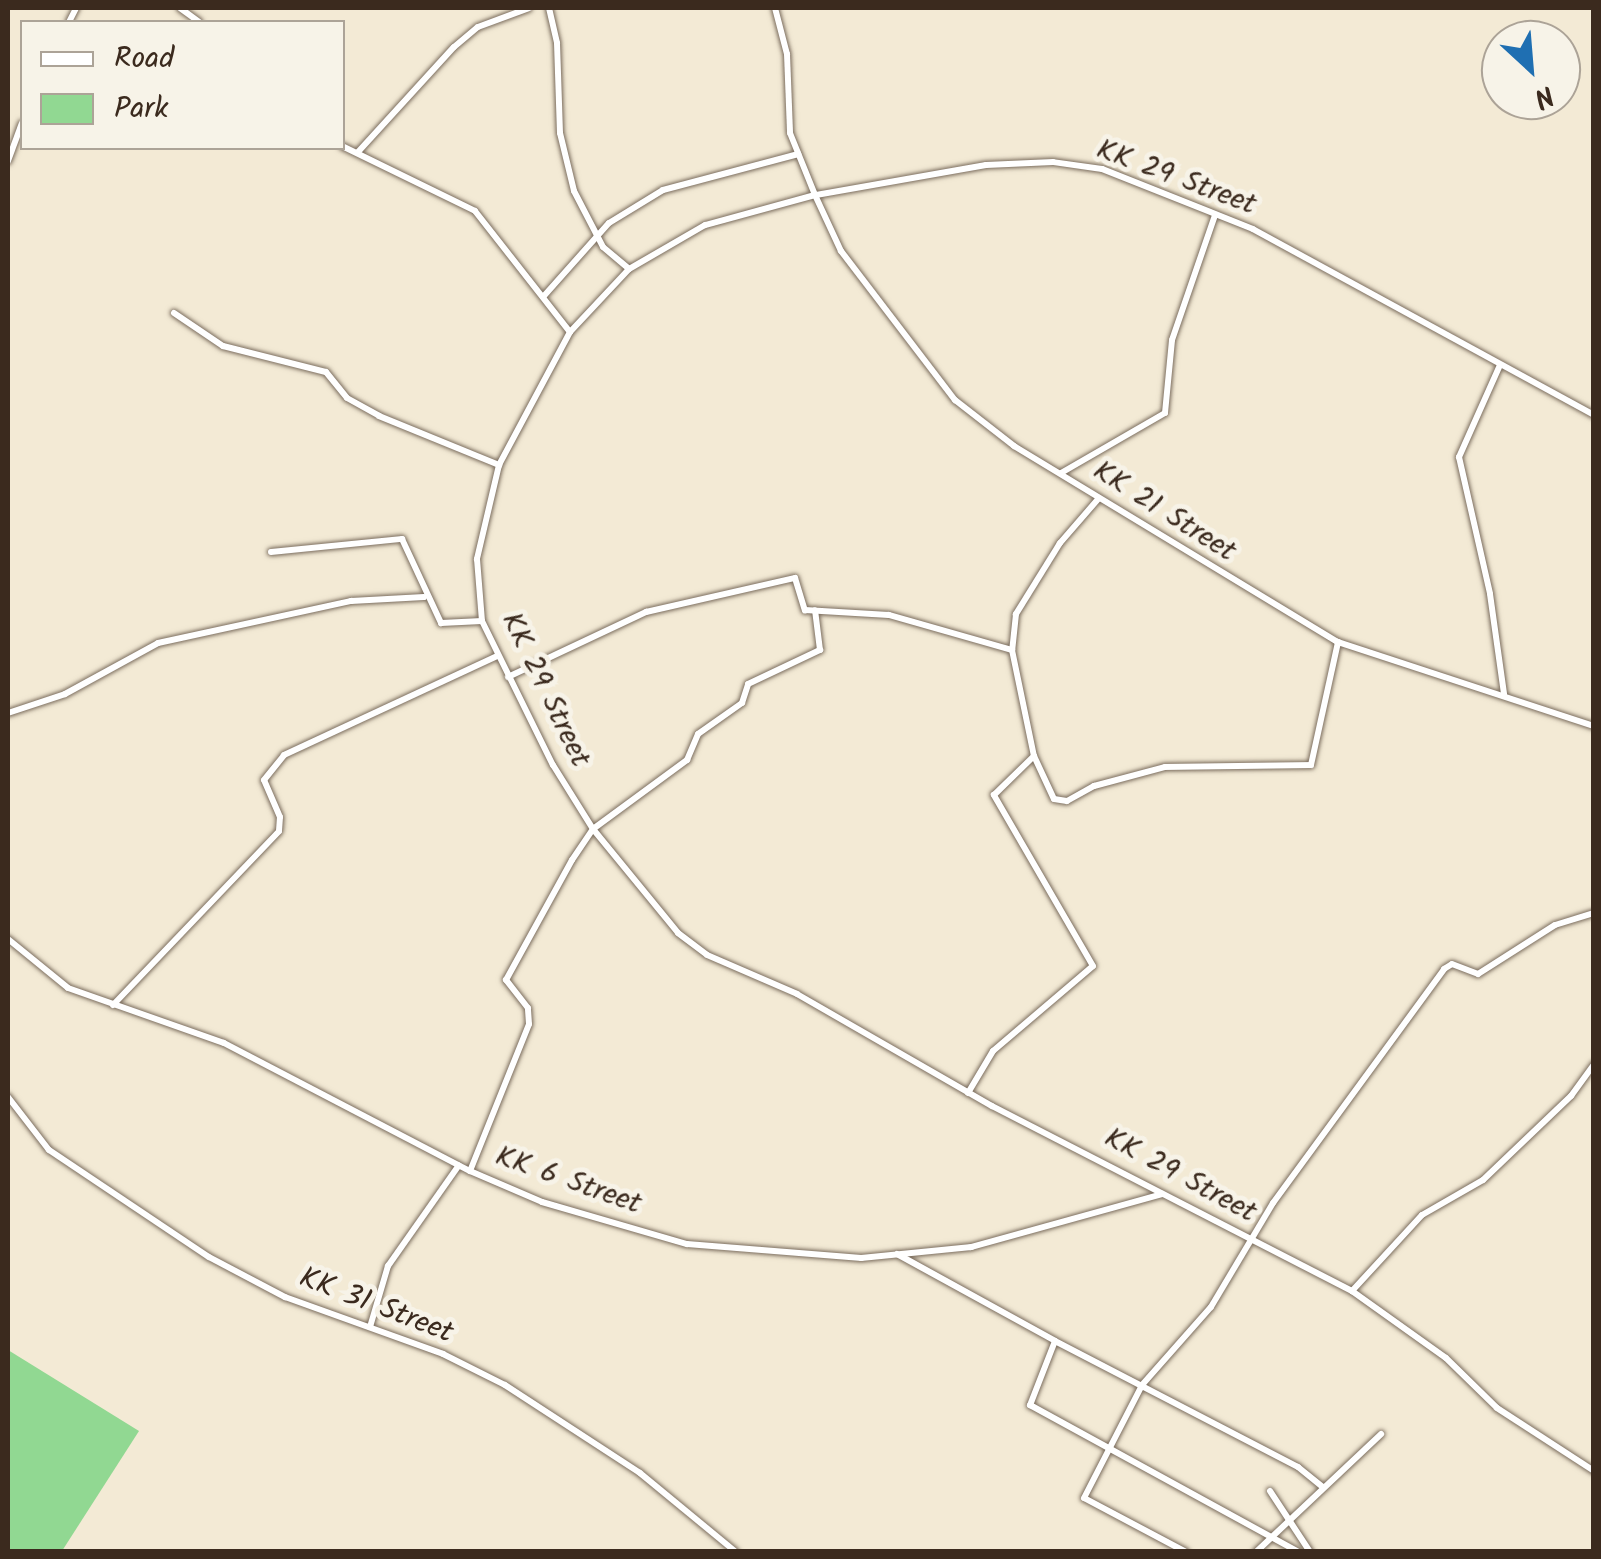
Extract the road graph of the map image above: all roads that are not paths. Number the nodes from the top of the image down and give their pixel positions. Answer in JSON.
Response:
{"nodes":[{"id":1,"x":529,"y":8,"type":"edge"},
{"id":2,"x":549,"y":8,"type":"edge"},
{"id":3,"x":775,"y":8,"type":"edge"},
{"id":4,"x":20,"y":128,"type":"edge"},
{"id":5,"x":345,"y":147,"type":"edge"},
{"id":6,"x":358,"y":152,"type":"junction"},
{"id":7,"x":798,"y":154,"type":"junction"},
{"id":8,"x":8,"y":161,"type":"edge"},
{"id":9,"x":814,"y":195,"type":"junction"},
{"id":10,"x":1215,"y":215,"type":"junction"},
{"id":11,"x":596,"y":238,"type":"junction"},
{"id":12,"x":629,"y":269,"type":"junction"},
{"id":13,"x":543,"y":297,"type":"junction"},
{"id":14,"x":174,"y":313,"type":"dead end"},
{"id":15,"x":570,"y":332,"type":"junction"},
{"id":16,"x":1500,"y":365,"type":"junction"},
{"id":17,"x":1594,"y":415,"type":"edge"},
{"id":18,"x":499,"y":465,"type":"junction"},
{"id":19,"x":1060,"y":473,"type":"junction"},
{"id":20,"x":1099,"y":498,"type":"junction"},
{"id":21,"x":271,"y":552,"type":"dead end"},
{"id":22,"x":424,"y":597,"type":"junction"},
{"id":23,"x":815,"y":610,"type":"junction"},
{"id":24,"x":482,"y":621,"type":"junction"},
{"id":25,"x":1338,"y":642,"type":"junction"},
{"id":26,"x":1012,"y":650,"type":"junction"},
{"id":27,"x":497,"y":656,"type":"junction"},
{"id":28,"x":508,"y":677,"type":"junction"},
{"id":29,"x":1504,"y":694,"type":"junction"},
{"id":30,"x":8,"y":713,"type":"edge"},
{"id":31,"x":1594,"y":726,"type":"edge"},
{"id":32,"x":1034,"y":756,"type":"junction"},
{"id":33,"x":593,"y":829,"type":"junction"},
{"id":34,"x":1594,"y":912,"type":"edge"},
{"id":35,"x":8,"y":939,"type":"edge"},
{"id":36,"x":114,"y":1005,"type":"junction"},
{"id":37,"x":1594,"y":1064,"type":"edge"},
{"id":38,"x":968,"y":1093,"type":"junction"},
{"id":39,"x":8,"y":1097,"type":"edge"},
{"id":40,"x":459,"y":1164,"type":"junction"},
{"id":41,"x":470,"y":1171,"type":"junction"},
{"id":42,"x":1162,"y":1194,"type":"junction"},
{"id":43,"x":1250,"y":1240,"type":"junction"},
{"id":44,"x":897,"y":1254,"type":"junction"},
{"id":45,"x":1352,"y":1291,"type":"junction"},
{"id":46,"x":370,"y":1327,"type":"junction"},
{"id":47,"x":1055,"y":1341,"type":"junction"},
{"id":48,"x":1142,"y":1385,"type":"junction"},
{"id":49,"x":1382,"y":1434,"type":"dead end"},
{"id":50,"x":1110,"y":1445,"type":"junction"},
{"id":51,"x":1594,"y":1471,"type":"edge"},
{"id":52,"x":1323,"y":1487,"type":"junction"},
{"id":53,"x":1270,"y":1491,"type":"dead end"},
{"id":54,"x":1291,"y":1521,"type":"junction"},
{"id":55,"x":1276,"y":1534,"type":"junction"},
{"id":56,"x":736,"y":1552,"type":"edge"},
{"id":57,"x":1186,"y":1552,"type":"edge"},
{"id":58,"x":1256,"y":1552,"type":"edge"},
{"id":59,"x":1298,"y":1552,"type":"edge"},
{"id":60,"x":1310,"y":1552,"type":"edge"}],
"edges":[{"from":1,"to":6,"type":"street"},
{"from":2,"to":11,"type":"street"},
{"from":3,"to":7,"type":"street","name":"KK 21 Street"},
{"from":4,"to":8,"type":"street"},
{"from":5,"to":6,"type":"street"},
{"from":6,"to":13,"type":"street"},
{"from":7,"to":9,"type":"street","name":"KK 21 Street"},
{"from":7,"to":11,"type":"street"},
{"from":9,"to":10,"type":"street","name":"KK 29 Street"},
{"from":9,"to":12,"type":"street","name":"KK 29 Street"},
{"from":9,"to":19,"type":"street","name":"KK 21 Street"},
{"from":10,"to":16,"type":"street","name":"KK 29 Street"},
{"from":10,"to":19,"type":"street"},
{"from":11,"to":12,"type":"street"},
{"from":11,"to":13,"type":"street"},
{"from":12,"to":15,"type":"street","name":"KK 29 Street"},
{"from":13,"to":15,"type":"street"},
{"from":14,"to":18,"type":"street"},
{"from":15,"to":18,"type":"street","name":"KK 29 Street"},
{"from":16,"to":17,"type":"street","name":"KK 29 Street"},
{"from":16,"to":29,"type":"street"},
{"from":18,"to":24,"type":"street","name":"KK 29 Street"},
{"from":19,"to":20,"type":"street","name":"KK 21 Street"},
{"from":20,"to":25,"type":"street","name":"KK 21 Street"},
{"from":20,"to":26,"type":"street"},
{"from":21,"to":22,"type":"street"},
{"from":22,"to":24,"type":"street"},
{"from":22,"to":30,"type":"street"},
{"from":23,"to":26,"type":"street"},
{"from":23,"to":28,"type":"street"},
{"from":23,"to":33,"type":"street"},
{"from":24,"to":27,"type":"street","name":"KK 29 Street"},
{"from":25,"to":29,"type":"street","name":"KK 21 Street"},
{"from":25,"to":32,"type":"street"},
{"from":26,"to":32,"type":"street"},
{"from":27,"to":28,"type":"street","name":"KK 29 Street"},
{"from":27,"to":36,"type":"street"},
{"from":28,"to":33,"type":"street","name":"KK 29 Street"},
{"from":29,"to":31,"type":"street","name":"KK 21 Street"},
{"from":32,"to":38,"type":"street"},
{"from":33,"to":38,"type":"street","name":"KK 29 Street"},
{"from":33,"to":41,"type":"street"},
{"from":34,"to":43,"type":"street"},
{"from":35,"to":36,"type":"street","name":"KK 6 Street"},
{"from":36,"to":40,"type":"street","name":"KK 6 Street"},
{"from":37,"to":45,"type":"street"},
{"from":38,"to":42,"type":"street","name":"KK 29 Street"},
{"from":39,"to":46,"type":"street","name":"KK 31 Street"},
{"from":40,"to":41,"type":"street","name":"KK 6 Street"},
{"from":40,"to":46,"type":"street"},
{"from":41,"to":44,"type":"street","name":"KK 6 Street"},
{"from":42,"to":43,"type":"street","name":"KK 29 Street"},
{"from":42,"to":44,"type":"street","name":"KK 6 Street"},
{"from":43,"to":45,"type":"street","name":"KK 29 Street"},
{"from":43,"to":48,"type":"street"},
{"from":44,"to":47,"type":"street"},
{"from":45,"to":51,"type":"street","name":"KK 29 Street"},
{"from":46,"to":56,"type":"street","name":"KK 31 Street"},
{"from":47,"to":48,"type":"street"},
{"from":47,"to":50,"type":"street"},
{"from":48,"to":50,"type":"street"},
{"from":48,"to":52,"type":"street"},
{"from":49,"to":52,"type":"street"},
{"from":50,"to":55,"type":"street"},
{"from":50,"to":57,"type":"street"},
{"from":52,"to":54,"type":"street"},
{"from":53,"to":54,"type":"street"},
{"from":54,"to":55,"type":"street"},
{"from":54,"to":60,"type":"street"},
{"from":55,"to":58,"type":"street"},
{"from":55,"to":59,"type":"street"}]}
